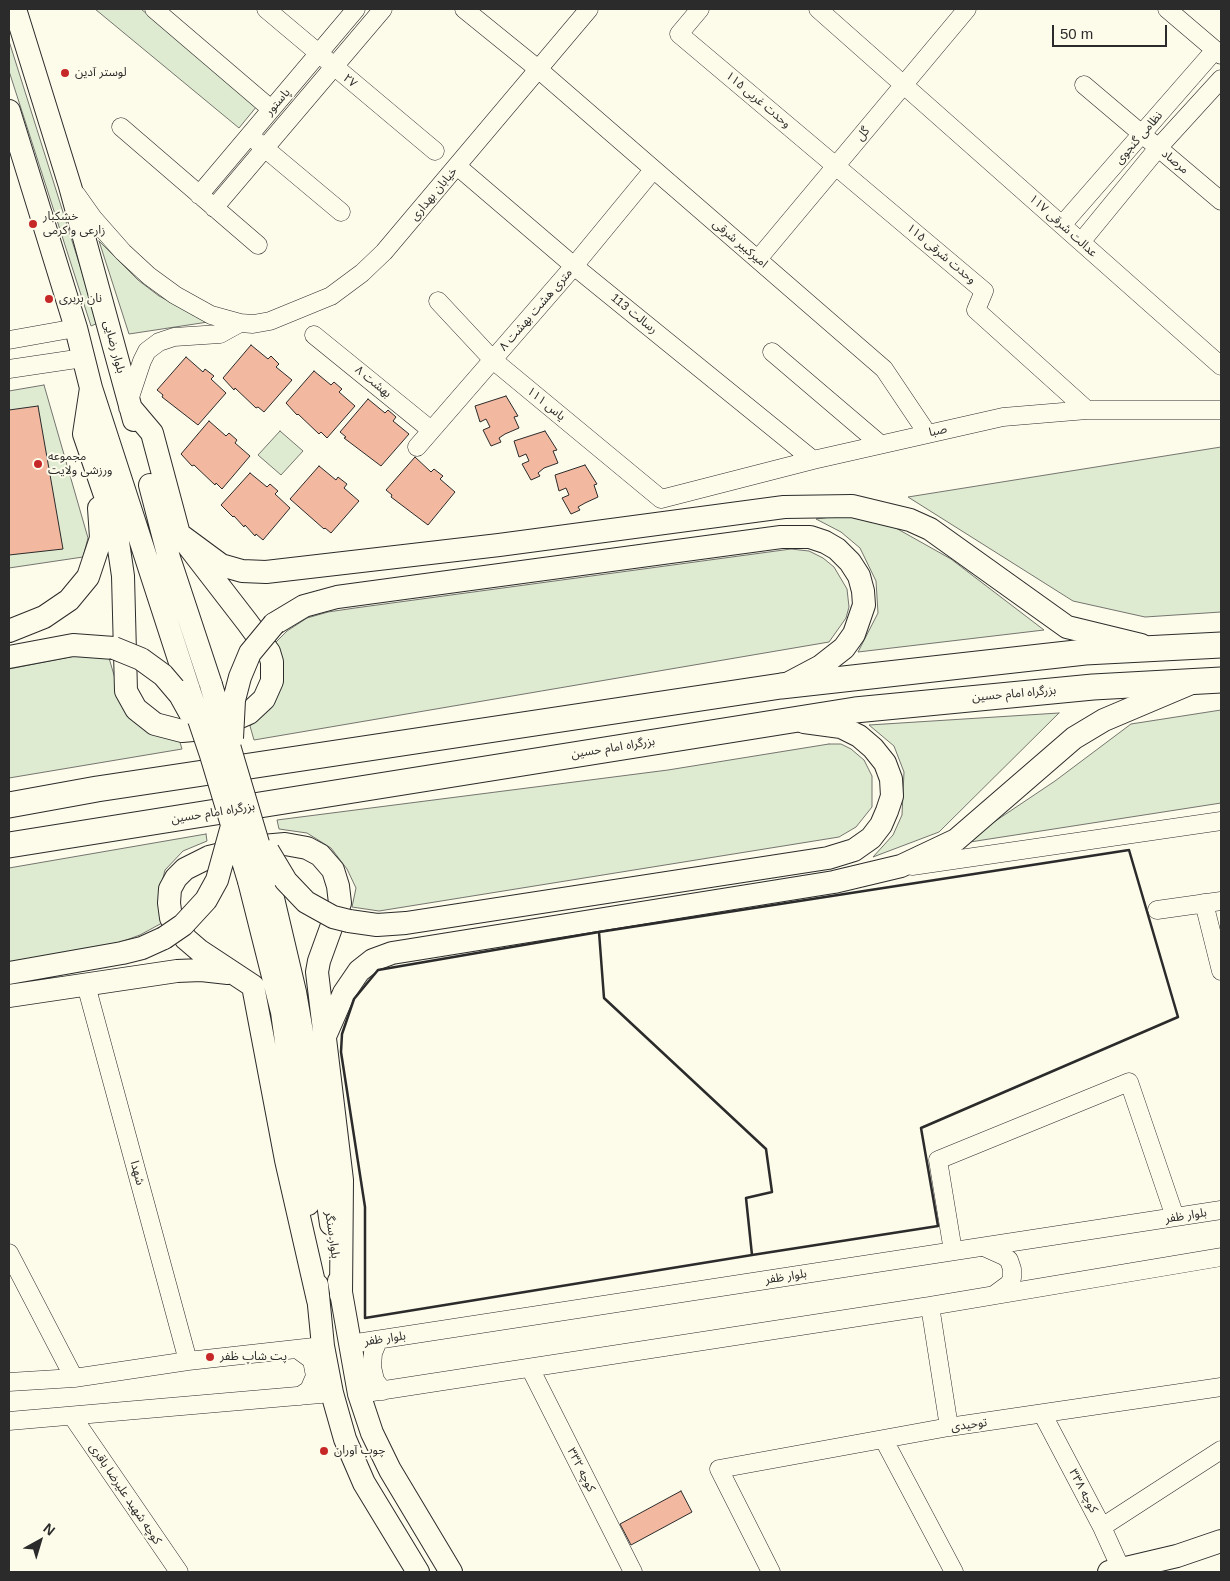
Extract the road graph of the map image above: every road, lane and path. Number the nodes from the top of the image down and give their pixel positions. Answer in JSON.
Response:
{"nodes":[{"id":1,"x":15,"y":9,"type":"edge"},
{"id":2,"x":154,"y":9,"type":"edge"},
{"id":3,"x":266,"y":9,"type":"edge"},
{"id":4,"x":356,"y":9,"type":"edge"},
{"id":5,"x":383,"y":9,"type":"edge"},
{"id":6,"x":464,"y":9,"type":"edge"},
{"id":7,"x":589,"y":9,"type":"edge"},
{"id":8,"x":700,"y":9,"type":"edge"},
{"id":9,"x":818,"y":9,"type":"edge"},
{"id":10,"x":967,"y":9,"type":"edge"},
{"id":11,"x":1167,"y":9,"type":"edge"},
{"id":12,"x":1218,"y":53,"type":"edge"},
{"id":13,"x":319,"y":54,"type":"junction"},
{"id":14,"x":334,"y":67,"type":"junction"},
{"id":15,"x":538,"y":69,"type":"junction"},
{"id":16,"x":1221,"y":79,"type":"edge"},
{"id":17,"x":1084,"y":85,"type":"dead end"},
{"id":18,"x":904,"y":86,"type":"junction"},
{"id":19,"x":271,"y":109,"type":"junction"},
{"id":20,"x":9,"y":111,"type":"edge"},
{"id":21,"x":121,"y":127,"type":"dead end"},
{"id":22,"x":1143,"y":134,"type":"junction"},
{"id":23,"x":249,"y":135,"type":"junction"},
{"id":24,"x":265,"y":148,"type":"junction"},
{"id":25,"x":1158,"y":148,"type":"junction"},
{"id":26,"x":435,"y":151,"type":"dead end"},
{"id":27,"x":457,"y":166,"type":"junction"},
{"id":28,"x":837,"y":166,"type":"junction"},
{"id":29,"x":653,"y":170,"type":"junction"},
{"id":30,"x":70,"y":186,"type":"junction"},
{"id":31,"x":198,"y":195,"type":"junction"},
{"id":32,"x":1221,"y":201,"type":"edge"},
{"id":33,"x":214,"y":208,"type":"junction"},
{"id":34,"x":341,"y":212,"type":"dead end"},
{"id":35,"x":1062,"y":225,"type":"junction"},
{"id":36,"x":1081,"y":242,"type":"junction"},
{"id":37,"x":258,"y":245,"type":"dead end"},
{"id":38,"x":758,"y":259,"type":"junction"},
{"id":39,"x":574,"y":266,"type":"junction"},
{"id":40,"x":438,"y":302,"type":"dead end"},
{"id":41,"x":240,"y":324,"type":"junction"},
{"id":42,"x":76,"y":328,"type":"junction"},
{"id":43,"x":314,"y":335,"type":"dead end"},
{"id":44,"x":9,"y":340,"type":"edge"},
{"id":45,"x":772,"y":352,"type":"dead end"},
{"id":46,"x":83,"y":358,"type":"junction"},
{"id":47,"x":493,"y":360,"type":"junction"},
{"id":48,"x":1221,"y":366,"type":"edge"},
{"id":49,"x":9,"y":369,"type":"edge"},
{"id":50,"x":91,"y":388,"type":"junction"},
{"id":51,"x":130,"y":403,"type":"junction"},
{"id":52,"x":1087,"y":410,"type":"junction"},
{"id":53,"x":1221,"y":410,"type":"edge"},
{"id":54,"x":431,"y":430,"type":"junction"},
{"id":55,"x":927,"y":433,"type":"junction"},
{"id":56,"x":84,"y":434,"type":"junction"},
{"id":57,"x":880,"y":444,"type":"junction"},
{"id":58,"x":417,"y":447,"type":"dead end"},
{"id":59,"x":813,"y":460,"type":"junction"},
{"id":60,"x":661,"y":499,"type":"joint"},
{"id":61,"x":179,"y":534,"type":"junction"},
{"id":62,"x":9,"y":631,"type":"edge"},
{"id":63,"x":1221,"y":645,"type":"edge"},
{"id":64,"x":1162,"y":650,"type":"junction"},
{"id":65,"x":9,"y":657,"type":"edge"},
{"id":66,"x":1221,"y":680,"type":"edge"},
{"id":67,"x":1195,"y":681,"type":"junction"},
{"id":68,"x":782,"y":686,"type":"junction"},
{"id":69,"x":200,"y":687,"type":"junction"},
{"id":70,"x":791,"y":720,"type":"junction"},
{"id":71,"x":221,"y":753,"type":"junction"},
{"id":72,"x":9,"y":806,"type":"edge"},
{"id":73,"x":1221,"y":821,"type":"edge"},
{"id":74,"x":243,"y":824,"type":"junction"},
{"id":75,"x":9,"y":845,"type":"edge"},
{"id":76,"x":890,"y":869,"type":"junction"},
{"id":77,"x":259,"y":879,"type":"junction"},
{"id":78,"x":1221,"y":901,"type":"edge"},
{"id":79,"x":1204,"y":904,"type":"junction"},
{"id":80,"x":1157,"y":910,"type":"dead end"},
{"id":81,"x":1221,"y":971,"type":"edge"},
{"id":82,"x":9,"y":973,"type":"edge"},
{"id":83,"x":236,"y":974,"type":"junction"},
{"id":84,"x":86,"y":985,"type":"junction"},
{"id":85,"x":9,"y":996,"type":"edge"},
{"id":86,"x":325,"y":1035,"type":"junction"},
{"id":87,"x":1221,"y":1210,"type":"edge"},
{"id":88,"x":1175,"y":1217,"type":"junction"},
{"id":89,"x":984,"y":1247,"type":"junction"},
{"id":90,"x":953,"y":1251,"type":"junction"},
{"id":91,"x":9,"y":1253,"type":"edge"},
{"id":92,"x":1221,"y":1257,"type":"edge"},
{"id":93,"x":340,"y":1295,"type":"junction"},
{"id":94,"x":991,"y":1296,"type":"junction"},
{"id":95,"x":318,"y":1300,"type":"junction"},
{"id":96,"x":930,"y":1306,"type":"junction"},
{"id":97,"x":378,"y":1340,"type":"junction"},
{"id":98,"x":350,"y":1344,"type":"junction"},
{"id":99,"x":323,"y":1346,"type":"junction"},
{"id":100,"x":297,"y":1349,"type":"junction"},
{"id":101,"x":188,"y":1361,"type":"junction"},
{"id":102,"x":530,"y":1368,"type":"junction"},
{"id":103,"x":74,"y":1378,"type":"junction"},
{"id":104,"x":9,"y":1382,"type":"edge"},
{"id":105,"x":1221,"y":1387,"type":"edge"},
{"id":106,"x":383,"y":1391,"type":"junction"},
{"id":107,"x":332,"y":1393,"type":"junction"},
{"id":108,"x":359,"y":1394,"type":"junction"},
{"id":109,"x":300,"y":1396,"type":"junction"},
{"id":110,"x":1043,"y":1415,"type":"junction"},
{"id":111,"x":72,"y":1416,"type":"junction"},
{"id":112,"x":9,"y":1421,"type":"edge"},
{"id":113,"x":949,"y":1427,"type":"junction"},
{"id":114,"x":884,"y":1440,"type":"junction"},
{"id":115,"x":1221,"y":1450,"type":"edge"},
{"id":116,"x":1102,"y":1526,"type":"junction"},
{"id":117,"x":1221,"y":1541,"type":"edge"},
{"id":118,"x":1115,"y":1571,"type":"edge"},
{"id":119,"x":179,"y":1572,"type":"edge"},
{"id":120,"x":418,"y":1572,"type":"edge"},
{"id":121,"x":451,"y":1572,"type":"edge"},
{"id":122,"x":633,"y":1572,"type":"edge"},
{"id":123,"x":771,"y":1572,"type":"edge"},
{"id":124,"x":954,"y":1572,"type":"edge"}],
"edges":[{"from":1,"to":30,"type":"main road","name":"بلوار رضایی"},
{"from":2,"to":19,"type":"street"},
{"from":3,"to":13,"type":"street","name":"۲۷"},
{"from":4,"to":13,"type":"street","name":"پاستور"},
{"from":5,"to":14,"type":"street"},
{"from":6,"to":15,"type":"street","name":"امیرکبیر شرقی"},
{"from":7,"to":15,"type":"street","name":"خیابان بهداری"},
{"from":8,"to":28,"type":"street","name":"۱۱۵ وحدت غربی"},
{"from":9,"to":18,"type":"street","name":"۱۱۷ عدالت شرقی"},
{"from":10,"to":18,"type":"street","name":"گل"},
{"from":11,"to":12,"type":"street"},
{"from":12,"to":22,"type":"street","name":"نظامی گنجوی"},
{"from":13,"to":14,"type":"street","name":"۲۷"},
{"from":13,"to":19,"type":"street","name":"پاستور"},
{"from":14,"to":24,"type":"street"},
{"from":14,"to":26,"type":"street","name":"۲۷"},
{"from":15,"to":27,"type":"street","name":"خیابان بهداری"},
{"from":15,"to":29,"type":"street","name":"امیرکبیر شرقی"},
{"from":16,"to":25,"type":"street","name":"نظامی گنجوی"},
{"from":17,"to":22,"type":"street","name":"مرصاد"},
{"from":18,"to":28,"type":"street","name":"گل"},
{"from":18,"to":35,"type":"street","name":"۱۱۷ عدالت شرقی"},
{"from":19,"to":23,"type":"street","name":"پاستور"},
{"from":20,"to":42,"type":"main road"},
{"from":21,"to":31,"type":"street"},
{"from":22,"to":25,"type":"street","name":"مرصاد"},
{"from":22,"to":35,"type":"street","name":"نظامی گنجوی"},
{"from":23,"to":24,"type":"street"},
{"from":23,"to":31,"type":"street","name":"پاستور"},
{"from":24,"to":33,"type":"street"},
{"from":24,"to":34,"type":"street"},
{"from":25,"to":32,"type":"street","name":"مرصاد"},
{"from":25,"to":36,"type":"street","name":"نظامی گنجوی"},
{"from":27,"to":39,"type":"street","name":"رسالت 113"},
{"from":27,"to":41,"type":"street","name":"خیابان بهداری"},
{"from":28,"to":38,"type":"street","name":"گل"},
{"from":28,"to":52,"type":"street","name":"۱۱۵ وحدت شرقی"},
{"from":29,"to":38,"type":"street","name":"امیرکبیر شرقی"},
{"from":29,"to":39,"type":"street","name":"۸ متری هشت بهشت"},
{"from":30,"to":41,"type":"street","name":"خیابان بهداری"},
{"from":30,"to":51,"type":"main road","name":"بلوار رضایی"},
{"from":31,"to":33,"type":"street"},
{"from":33,"to":37,"type":"street"},
{"from":35,"to":36,"type":"street","name":"۱۱۷ عدالت شرقی"},
{"from":36,"to":48,"type":"street","name":"۱۱۷ عدالت شرقی"},
{"from":38,"to":55,"type":"street","name":"امیرکبیر شرقی"},
{"from":39,"to":47,"type":"street","name":"۸ متری هشت بهشت"},
{"from":39,"to":59,"type":"street","name":"رسالت 113"},
{"from":40,"to":47,"type":"street","name":"یاس ۱۱۱"},
{"from":41,"to":51,"type":"street","name":"خیابان بهداری"},
{"from":42,"to":44,"type":"street"},
{"from":42,"to":46,"type":"main road"},
{"from":43,"to":54,"type":"street","name":"۸ بهشت"},
{"from":45,"to":57,"type":"street"},
{"from":46,"to":49,"type":"street"},
{"from":46,"to":50,"type":"main road"},
{"from":47,"to":54,"type":"street","name":"۸ متری هشت بهشت"},
{"from":47,"to":60,"type":"street","name":"یاس ۱۱۱"},
{"from":50,"to":56,"type":"main road"},
{"from":50,"to":69,"type":"main road"},
{"from":51,"to":61,"type":"main road"},
{"from":51,"to":69,"type":"main road","name":"بلوار رضایی"},
{"from":52,"to":53,"type":"street","name":"صبا"},
{"from":52,"to":55,"type":"street","name":"صبا"},
{"from":54,"to":58,"type":"street","name":"۸ متری هشت بهشت"},
{"from":55,"to":57,"type":"street","name":"صبا"},
{"from":56,"to":61,"type":"main road"},
{"from":56,"to":62,"type":"main road"},
{"from":57,"to":59,"type":"street","name":"صبا"},
{"from":59,"to":60,"type":"street","name":"صبا"},
{"from":61,"to":64,"type":"main road"},
{"from":63,"to":64,"type":"highway"},
{"from":64,"to":68,"type":"highway"},
{"from":65,"to":71,"type":"main road","bridge":true},
{"from":66,"to":67,"type":"highway","name":"بزرگراه امام حسین"},
{"from":67,"to":70,"type":"highway","name":"بزرگراه امام حسین"},
{"from":67,"to":76,"type":"main road"},
{"from":68,"to":71,"type":"main road","bridge":true},
{"from":68,"to":72,"type":"highway"},
{"from":69,"to":71,"type":"main road","bridge":true},
{"from":70,"to":74,"type":"main road","bridge":true},
{"from":70,"to":75,"type":"highway","name":"بزرگراه امام حسین"},
{"from":71,"to":74,"type":"main road","bridge":true},
{"from":73,"to":76,"type":"street"},
{"from":74,"to":77,"type":"main road","bridge":true},
{"from":74,"to":82,"type":"main road","bridge":true},
{"from":76,"to":86,"type":"main road"},
{"from":77,"to":93,"type":"main road","name":"بلوار سنگر"},
{"from":77,"to":95,"type":"main road","name":"بلوار سنگر"},
{"from":78,"to":79,"type":"street"},
{"from":79,"to":80,"type":"street"},
{"from":79,"to":81,"type":"street"},
{"from":83,"to":84,"type":"main road"},
{"from":83,"to":86,"type":"main road"},
{"from":83,"to":95,"type":"main road"},
{"from":84,"to":85,"type":"main road"},
{"from":84,"to":101,"type":"street","name":"شهدا"},
{"from":86,"to":93,"type":"main road"},
{"from":87,"to":88,"type":"street","name":"بلوار ظفر"},
{"from":88,"to":89,"type":"street","name":"بلوار ظفر"},
{"from":88,"to":90,"type":"street"},
{"from":89,"to":90,"type":"street","name":"بلوار ظفر"},
{"from":89,"to":94,"type":"street"},
{"from":90,"to":97,"type":"street","name":"بلوار ظفر"},
{"from":91,"to":103,"type":"street"},
{"from":92,"to":94,"type":"street"},
{"from":93,"to":98,"type":"main road","name":"بلوار سنگر"},
{"from":94,"to":96,"type":"street"},
{"from":95,"to":99,"type":"main road","name":"بلوار سنگر"},
{"from":96,"to":102,"type":"street"},
{"from":96,"to":113,"type":"street"},
{"from":97,"to":98,"type":"street","name":"بلوار ظفر"},
{"from":97,"to":106,"type":"street"},
{"from":98,"to":108,"type":"main road","name":"بلوار سنگر"},
{"from":99,"to":100,"type":"street"},
{"from":99,"to":107,"type":"main road","name":"بلوار سنگر"},
{"from":100,"to":101,"type":"street"},
{"from":100,"to":109,"type":"street"},
{"from":101,"to":103,"type":"street"},
{"from":102,"to":106,"type":"street"},
{"from":102,"to":122,"type":"street","name":"کوچه ۳۳۲"},
{"from":103,"to":104,"type":"street"},
{"from":105,"to":110,"type":"street","name":"توحیدی"},
{"from":106,"to":108,"type":"street"},
{"from":107,"to":109,"type":"street"},
{"from":107,"to":120,"type":"main road","name":"بلوار سنگر"},
{"from":108,"to":121,"type":"main road","name":"بلوار سنگر"},
{"from":109,"to":111,"type":"street"},
{"from":110,"to":113,"type":"street","name":"توحیدی"},
{"from":110,"to":116,"type":"street","name":"کوچه ۳۳۸"},
{"from":111,"to":112,"type":"street"},
{"from":111,"to":119,"type":"street","name":"کوچه شهید علیرضا باقری"},
{"from":113,"to":114,"type":"street","name":"توحیدی"},
{"from":114,"to":123,"type":"street","name":"توحیدی"},
{"from":114,"to":124,"type":"street"},
{"from":115,"to":116,"type":"street"},
{"from":116,"to":118,"type":"street","name":"کوچه ۳۳۸"},
{"from":117,"to":118,"type":"main road"}]}
